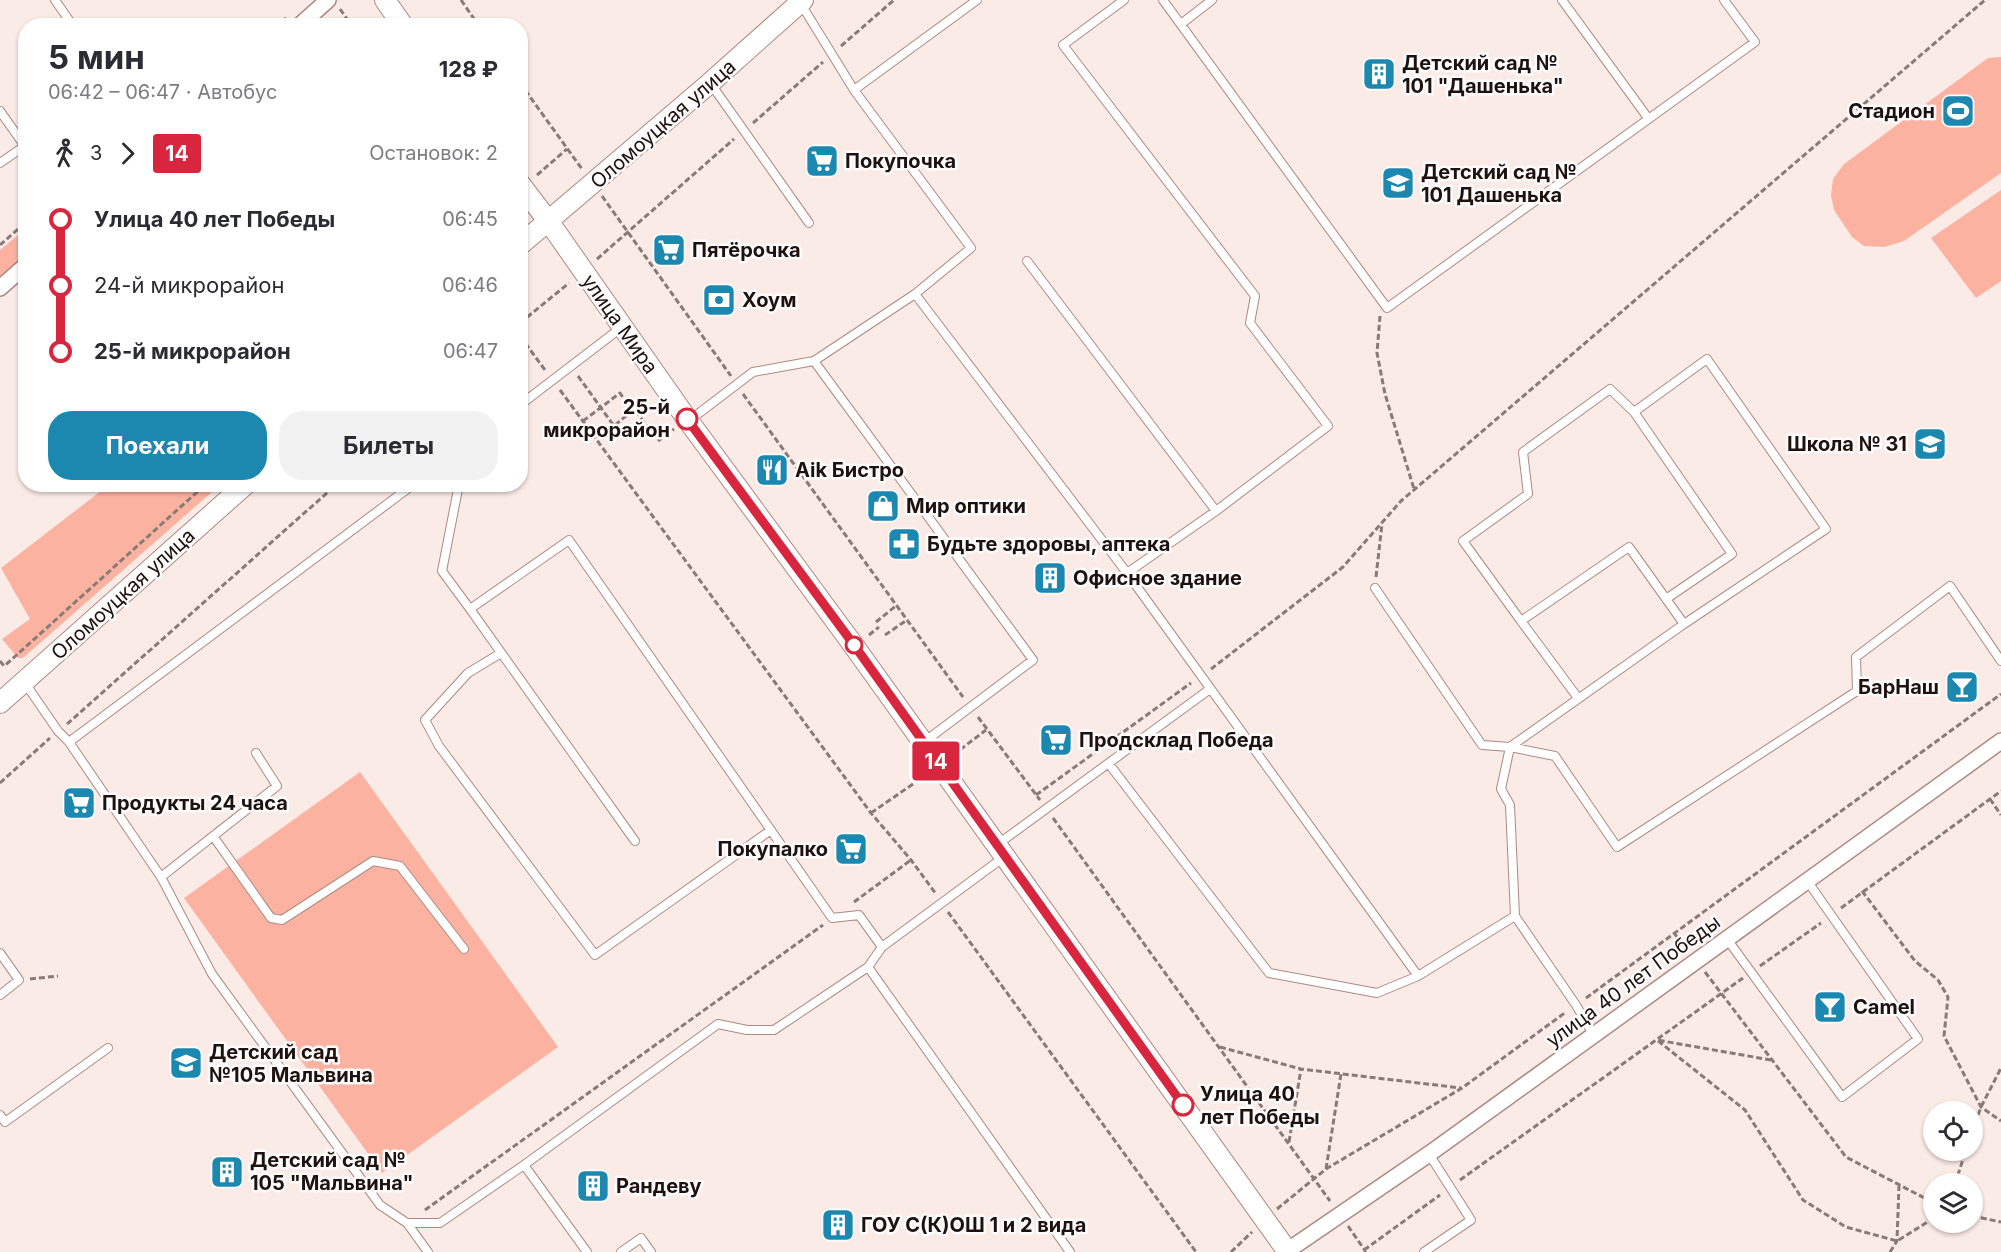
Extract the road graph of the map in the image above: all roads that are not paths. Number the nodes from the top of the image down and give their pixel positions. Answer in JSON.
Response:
{"nodes":[{"id":1,"x":56,"y":0,"type":"edge"},
{"id":2,"x":384,"y":0,"type":"edge"},
{"id":3,"x":978,"y":0,"type":"edge"},
{"id":4,"x":1124,"y":0,"type":"edge"},
{"id":5,"x":1163,"y":0,"type":"edge"},
{"id":6,"x":1212,"y":0,"type":"edge"},
{"id":7,"x":1562,"y":0,"type":"edge"},
{"id":8,"x":1724,"y":0,"type":"edge"},
{"id":9,"x":800,"y":1,"type":"edge"},
{"id":10,"x":334,"y":4,"type":"edge"},
{"id":11,"x":68,"y":18,"type":"edge"},
{"id":12,"x":312,"y":18,"type":"edge"},
{"id":13,"x":397,"y":18,"type":"edge"},
{"id":14,"x":1181,"y":24,"type":"junction"},
{"id":15,"x":710,"y":83,"type":"junction"},
{"id":16,"x":854,"y":90,"type":"junction"},
{"id":17,"x":0,"y":111,"type":"edge"},
{"id":18,"x":1648,"y":118,"type":"junction"},
{"id":19,"x":18,"y":135,"type":"edge"},
{"id":20,"x":18,"y":149,"type":"edge"},
{"id":21,"x":1,"y":159,"type":"edge"},
{"id":22,"x":528,"y":194,"type":"edge"},
{"id":23,"x":549,"y":222,"type":"junction"},
{"id":24,"x":809,"y":223,"type":"dead end"},
{"id":25,"x":528,"y":239,"type":"edge"},
{"id":26,"x":1027,"y":261,"type":"dead end"},
{"id":27,"x":18,"y":273,"type":"edge"},
{"id":28,"x":0,"y":288,"type":"edge"},
{"id":29,"x":915,"y":294,"type":"junction"},
{"id":30,"x":622,"y":327,"type":"junction"},
{"id":31,"x":814,"y":361,"type":"junction"},
{"id":32,"x":528,"y":399,"type":"edge"},
{"id":33,"x":1634,"y":412,"type":"junction"},
{"id":34,"x":689,"y":422,"type":"junction"},
{"id":35,"x":237,"y":492,"type":"edge"},
{"id":36,"x":403,"y":492,"type":"edge"},
{"id":37,"x":457,"y":492,"type":"edge"},
{"id":38,"x":1216,"y":510,"type":"junction"},
{"id":39,"x":1127,"y":573,"type":"junction"},
{"id":40,"x":1375,"y":588,"type":"road end"},
{"id":41,"x":1666,"y":599,"type":"junction"},
{"id":42,"x":470,"y":609,"type":"junction"},
{"id":43,"x":1521,"y":621,"type":"junction"},
{"id":44,"x":1684,"y":624,"type":"junction"},
{"id":45,"x":501,"y":653,"type":"junction"},
{"id":46,"x":2001,"y":661,"type":"edge"},
{"id":47,"x":24,"y":682,"type":"junction"},
{"id":48,"x":1210,"y":689,"type":"junction"},
{"id":49,"x":1578,"y":698,"type":"junction"},
{"id":50,"x":0,"y":703,"type":"edge"},
{"id":51,"x":2001,"y":741,"type":"edge"},
{"id":52,"x":69,"y":742,"type":"junction"},
{"id":53,"x":924,"y":742,"type":"junction"},
{"id":54,"x":1510,"y":747,"type":"junction"},
{"id":55,"x":256,"y":753,"type":"dead end"},
{"id":56,"x":1109,"y":764,"type":"junction"},
{"id":57,"x":771,"y":830,"type":"junction"},
{"id":58,"x":213,"y":837,"type":"junction"},
{"id":59,"x":635,"y":841,"type":"dead end"},
{"id":60,"x":1000,"y":851,"type":"junction"},
{"id":61,"x":161,"y":877,"type":"junction"},
{"id":62,"x":1808,"y":882,"type":"junction"},
{"id":63,"x":1515,"y":916,"type":"junction"},
{"id":64,"x":1727,"y":939,"type":"junction"},
{"id":65,"x":882,"y":947,"type":"junction"},
{"id":66,"x":464,"y":949,"type":"dead end"},
{"id":67,"x":0,"y":952,"type":"edge"},
{"id":68,"x":868,"y":967,"type":"junction"},
{"id":69,"x":1418,"y":976,"type":"junction"},
{"id":70,"x":0,"y":995,"type":"edge"},
{"id":71,"x":1594,"y":1036,"type":"junction"},
{"id":72,"x":108,"y":1048,"type":"dead end"},
{"id":73,"x":0,"y":1115,"type":"edge"},
{"id":74,"x":1429,"y":1154,"type":"junction"},
{"id":75,"x":524,"y":1165,"type":"junction"},
{"id":76,"x":407,"y":1223,"type":"junction"},
{"id":77,"x":428,"y":1252,"type":"edge"},
{"id":78,"x":586,"y":1252,"type":"edge"},
{"id":79,"x":621,"y":1252,"type":"edge"},
{"id":80,"x":651,"y":1252,"type":"edge"},
{"id":81,"x":1070,"y":1252,"type":"edge"},
{"id":82,"x":1287,"y":1252,"type":"edge"},
{"id":83,"x":1424,"y":1252,"type":"edge"}],
"edges":[{"from":1,"to":11,"type":"lane"},
{"from":2,"to":13,"type":"street"},
{"from":3,"to":16,"type":"lane"},
{"from":4,"to":38,"type":"lane"},
{"from":5,"to":14,"type":"lane"},
{"from":6,"to":14,"type":"lane"},
{"from":7,"to":18,"type":"lane"},
{"from":8,"to":18,"type":"lane"},
{"from":9,"to":15,"type":"street","name":"Оломоуцкая улица"},
{"from":9,"to":16,"type":"lane"},
{"from":10,"to":12,"type":"street"},
{"from":14,"to":18,"type":"lane"},
{"from":15,"to":23,"type":"street","name":"Оломоуцкая улица"},
{"from":15,"to":24,"type":"lane"},
{"from":16,"to":29,"type":"lane"},
{"from":17,"to":19,"type":"lane"},
{"from":20,"to":21,"type":"lane"},
{"from":22,"to":23,"type":"street","name":"улица Мира"},
{"from":23,"to":25,"type":"street","name":"Оломоуцкая улица"},
{"from":23,"to":30,"type":"street","name":"улица Мира"},
{"from":26,"to":38,"type":"lane"},
{"from":27,"to":28,"type":"street"},
{"from":29,"to":31,"type":"lane"},
{"from":29,"to":39,"type":"lane"},
{"from":30,"to":32,"type":"lane"},
{"from":30,"to":34,"type":"street","name":"улица Мира"},
{"from":31,"to":34,"type":"lane"},
{"from":31,"to":53,"type":"lane"},
{"from":33,"to":41,"type":"lane"},
{"from":33,"to":43,"type":"lane"},
{"from":33,"to":44,"type":"lane"},
{"from":34,"to":53,"type":"street","name":"улица Мира"},
{"from":35,"to":47,"type":"street","name":"Оломоуцкая улица"},
{"from":36,"to":52,"type":"lane"},
{"from":37,"to":42,"type":"lane"},
{"from":38,"to":39,"type":"lane"},
{"from":39,"to":48,"type":"lane"},
{"from":40,"to":54,"type":"lane"},
{"from":41,"to":43,"type":"lane"},
{"from":41,"to":44,"type":"lane"},
{"from":42,"to":45,"type":"lane"},
{"from":42,"to":57,"type":"lane"},
{"from":43,"to":49,"type":"lane"},
{"from":44,"to":49,"type":"lane"},
{"from":45,"to":57,"type":"lane"},
{"from":45,"to":59,"type":"lane"},
{"from":46,"to":54,"type":"lane"},
{"from":47,"to":50,"type":"street","name":"Оломоуцкая улица"},
{"from":47,"to":52,"type":"lane"},
{"from":48,"to":56,"type":"lane"},
{"from":48,"to":69,"type":"lane"},
{"from":49,"to":54,"type":"lane"},
{"from":51,"to":62,"type":"street","name":"улица 40 лет Победы"},
{"from":52,"to":61,"type":"lane"},
{"from":53,"to":60,"type":"street","name":"улица Мира"},
{"from":54,"to":63,"type":"lane"},
{"from":55,"to":58,"type":"lane"},
{"from":56,"to":60,"type":"lane"},
{"from":56,"to":69,"type":"lane"},
{"from":57,"to":65,"type":"lane"},
{"from":58,"to":61,"type":"lane"},
{"from":58,"to":66,"type":"lane"},
{"from":60,"to":65,"type":"lane"},
{"from":60,"to":82,"type":"street","name":"улица Мира"},
{"from":61,"to":76,"type":"lane"},
{"from":62,"to":64,"type":"street","name":"улица 40 лет Победы"},
{"from":62,"to":64,"type":"lane"},
{"from":63,"to":69,"type":"lane"},
{"from":63,"to":71,"type":"lane"},
{"from":64,"to":71,"type":"street","name":"улица 40 лет Победы"},
{"from":65,"to":68,"type":"lane"},
{"from":67,"to":70,"type":"lane"},
{"from":68,"to":75,"type":"lane"},
{"from":68,"to":81,"type":"lane"},
{"from":71,"to":74,"type":"street","name":"улица 40 лет Победы"},
{"from":72,"to":73,"type":"lane"},
{"from":74,"to":82,"type":"street","name":"улица 40 лет Победы"},
{"from":74,"to":83,"type":"lane"},
{"from":75,"to":76,"type":"lane"},
{"from":75,"to":78,"type":"lane"},
{"from":76,"to":77,"type":"lane"},
{"from":79,"to":80,"type":"lane"}]}
